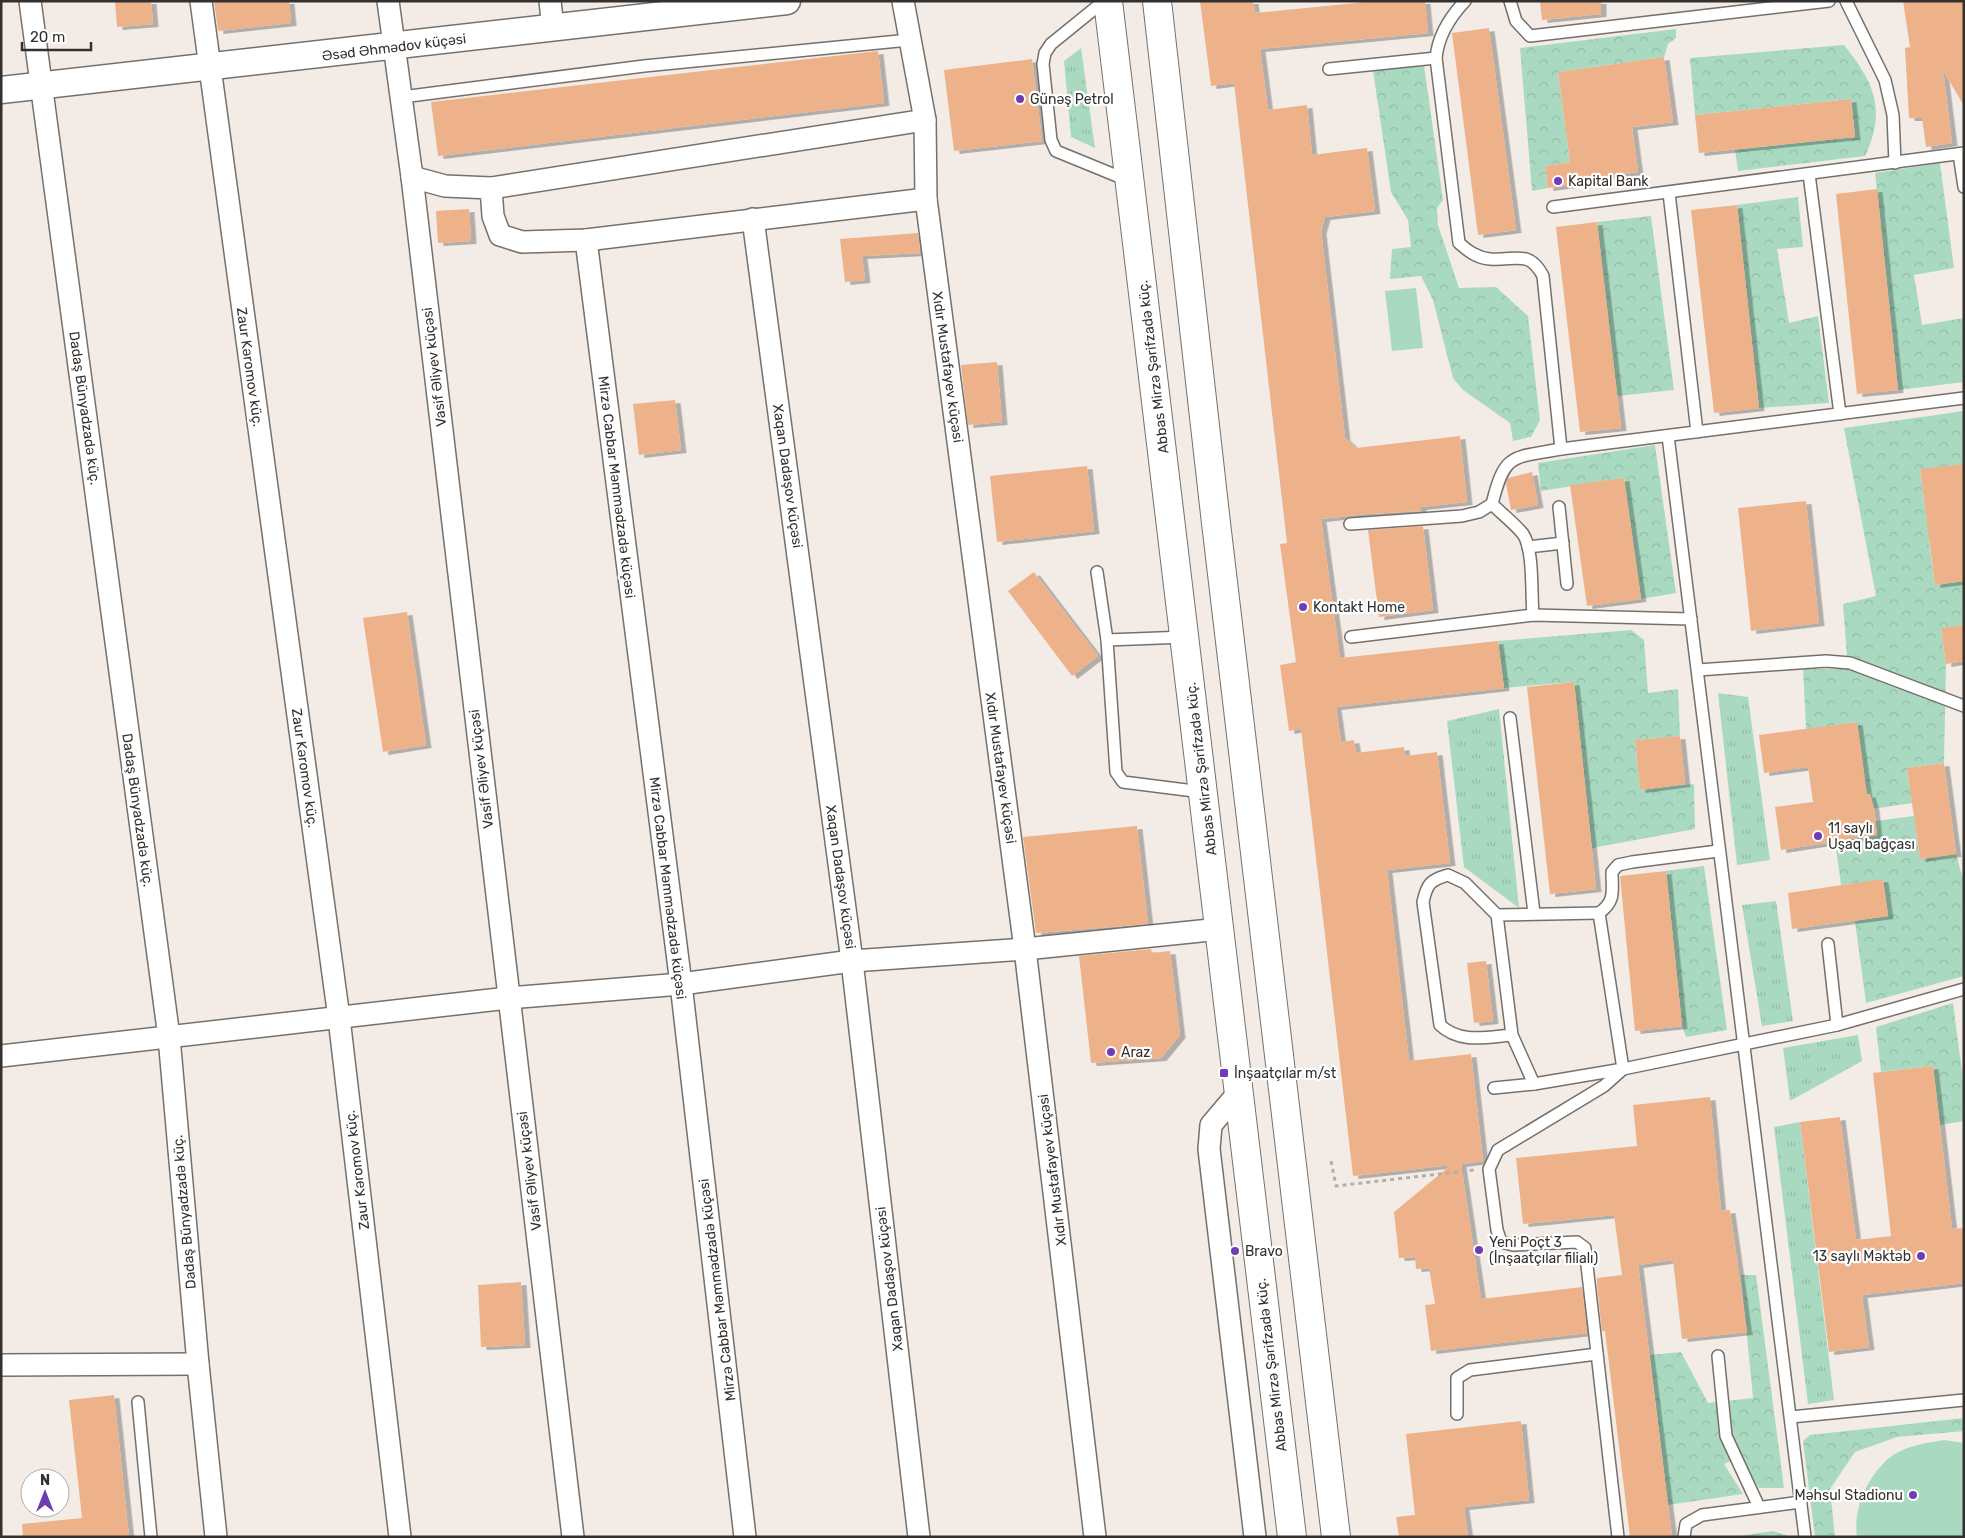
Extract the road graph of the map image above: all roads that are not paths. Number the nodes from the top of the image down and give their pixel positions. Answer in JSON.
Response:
{"nodes":[{"id":1,"x":30,"y":1,"type":"edge"},
{"id":2,"x":201,"y":1,"type":"edge"},
{"id":3,"x":388,"y":1,"type":"edge"},
{"id":4,"x":550,"y":1,"type":"edge"},
{"id":5,"x":787,"y":1,"type":"edge"},
{"id":6,"x":903,"y":1,"type":"edge"},
{"id":7,"x":1104,"y":1,"type":"edge"},
{"id":8,"x":1108,"y":1,"type":"edge"},
{"id":9,"x":1157,"y":1,"type":"edge"},
{"id":10,"x":1465,"y":1,"type":"edge"},
{"id":11,"x":1510,"y":1,"type":"edge"},
{"id":12,"x":1829,"y":1,"type":"edge"},
{"id":13,"x":1846,"y":1,"type":"edge"},
{"id":14,"x":681,"y":7,"type":"edge"},
{"id":15,"x":553,"y":28,"type":"junction"},
{"id":16,"x":909,"y":40,"type":"junction"},
{"id":17,"x":394,"y":47,"type":"junction"},
{"id":18,"x":1436,"y":58,"type":"junction"},
{"id":19,"x":210,"y":68,"type":"junction"},
{"id":20,"x":1328,"y":69,"type":"dead end"},
{"id":21,"x":42,"y":85,"type":"junction"},
{"id":22,"x":1,"y":90,"type":"edge"},
{"id":23,"x":402,"y":97,"type":"junction"},
{"id":24,"x":924,"y":120,"type":"junction"},
{"id":25,"x":1962,"y":154,"type":"edge"},
{"id":26,"x":1895,"y":163,"type":"junction"},
{"id":27,"x":1809,"y":174,"type":"junction"},
{"id":28,"x":412,"y":177,"type":"junction"},
{"id":29,"x":1131,"y":181,"type":"junction"},
{"id":30,"x":1964,"y":187,"type":"edge"},
{"id":31,"x":491,"y":188,"type":"junction"},
{"id":32,"x":1669,"y":193,"type":"junction"},
{"id":33,"x":926,"y":199,"type":"junction"},
{"id":34,"x":1553,"y":207,"type":"dead end"},
{"id":35,"x":753,"y":219,"type":"junction"},
{"id":36,"x":586,"y":240,"type":"junction"},
{"id":37,"x":1964,"y":398,"type":"edge"},
{"id":38,"x":1840,"y":414,"type":"junction"},
{"id":39,"x":1697,"y":432,"type":"junction"},
{"id":40,"x":1668,"y":436,"type":"junction"},
{"id":41,"x":1561,"y":449,"type":"junction"},
{"id":42,"x":1492,"y":504,"type":"junction"},
{"id":43,"x":1559,"y":507,"type":"dead end"},
{"id":44,"x":1216,"y":523,"type":"junction"},
{"id":45,"x":1350,"y":524,"type":"dead end"},
{"id":46,"x":1172,"y":528,"type":"junction"},
{"id":47,"x":1563,"y":543,"type":"junction"},
{"id":48,"x":1528,"y":547,"type":"junction"},
{"id":49,"x":1097,"y":572,"type":"dead end"},
{"id":50,"x":1567,"y":584,"type":"dead end"},
{"id":51,"x":1533,"y":615,"type":"junction"},
{"id":52,"x":1691,"y":619,"type":"junction"},
{"id":53,"x":1185,"y":636,"type":"junction"},
{"id":54,"x":1351,"y":637,"type":"dead end"},
{"id":55,"x":1107,"y":640,"type":"junction"},
{"id":56,"x":1698,"y":670,"type":"junction"},
{"id":57,"x":1964,"y":706,"type":"edge"},
{"id":58,"x":1510,"y":718,"type":"dead end"},
{"id":59,"x":1204,"y":793,"type":"junction"},
{"id":60,"x":1718,"y":851,"type":"junction"},
{"id":61,"x":1534,"y":913,"type":"junction"},
{"id":62,"x":1598,"y":913,"type":"junction"},
{"id":63,"x":1497,"y":914,"type":"junction"},
{"id":64,"x":1220,"y":929,"type":"junction"},
{"id":65,"x":1828,"y":944,"type":"dead end"},
{"id":66,"x":1025,"y":949,"type":"junction"},
{"id":67,"x":852,"y":961,"type":"junction"},
{"id":68,"x":681,"y":984,"type":"junction"},
{"id":69,"x":1964,"y":989,"type":"edge"},
{"id":70,"x":508,"y":998,"type":"junction"},
{"id":71,"x":339,"y":1018,"type":"junction"},
{"id":72,"x":1837,"y":1025,"type":"junction"},
{"id":73,"x":1512,"y":1035,"type":"junction"},
{"id":74,"x":169,"y":1037,"type":"junction"},
{"id":75,"x":1744,"y":1043,"type":"junction"},
{"id":76,"x":1,"y":1056,"type":"edge"},
{"id":77,"x":1623,"y":1069,"type":"junction"},
{"id":78,"x":1534,"y":1084,"type":"junction"},
{"id":79,"x":1494,"y":1088,"type":"dead end"},
{"id":80,"x":1239,"y":1092,"type":"junction"},
{"id":81,"x":1597,"y":1354,"type":"junction"},
{"id":82,"x":1718,"y":1356,"type":"dead end"},
{"id":83,"x":198,"y":1364,"type":"junction"},
{"id":84,"x":1,"y":1365,"type":"edge"},
{"id":85,"x":1964,"y":1400,"type":"edge"},
{"id":86,"x":138,"y":1402,"type":"dead end"},
{"id":87,"x":1457,"y":1414,"type":"dead end"},
{"id":88,"x":1791,"y":1417,"type":"junction"},
{"id":89,"x":1801,"y":1502,"type":"junction"},
{"id":90,"x":1760,"y":1506,"type":"junction"},
{"id":91,"x":151,"y":1537,"type":"edge"},
{"id":92,"x":216,"y":1537,"type":"edge"},
{"id":93,"x":400,"y":1537,"type":"edge"},
{"id":94,"x":573,"y":1537,"type":"edge"},
{"id":95,"x":746,"y":1537,"type":"edge"},
{"id":96,"x":919,"y":1537,"type":"edge"},
{"id":97,"x":1096,"y":1537,"type":"edge"},
{"id":98,"x":1256,"y":1537,"type":"edge"},
{"id":99,"x":1292,"y":1537,"type":"edge"},
{"id":100,"x":1336,"y":1537,"type":"edge"},
{"id":101,"x":1618,"y":1537,"type":"edge"},
{"id":102,"x":1684,"y":1537,"type":"edge"},
{"id":103,"x":1805,"y":1537,"type":"edge"}],
"edges":[{"from":1,"to":21,"type":"street","name":"Dadaş Bünyadzadə küç."},
{"from":2,"to":19,"type":"street","name":"Zaur Kəromov küç."},
{"from":3,"to":17,"type":"street","name":"Vasif Əliyev küçəsi"},
{"from":4,"to":15,"type":"street"},
{"from":5,"to":14,"type":"street","name":"Əsəd Əhmədov küçəsi"},
{"from":6,"to":16,"type":"street","name":"Xıdır Mustafayev küçəsi"},
{"from":7,"to":29,"type":"lane"},
{"from":8,"to":29,"type":"main road","name":"Abbas Mirzə Şərifzadə küç."},
{"from":9,"to":44,"type":"main road"},
{"from":10,"to":18,"type":"lane"},
{"from":11,"to":12,"type":"lane"},
{"from":13,"to":26,"type":"lane"},
{"from":14,"to":15,"type":"street","name":"Əsəd Əhmədov küçəsi"},
{"from":15,"to":17,"type":"street","name":"Əsəd Əhmədov küçəsi"},
{"from":16,"to":23,"type":"lane"},
{"from":16,"to":24,"type":"street","name":"Xıdır Mustafayev küçəsi"},
{"from":17,"to":19,"type":"street","name":"Əsəd Əhmədov küçəsi"},
{"from":17,"to":23,"type":"street","name":"Vasif Əliyev küçəsi"},
{"from":18,"to":20,"type":"lane"},
{"from":18,"to":41,"type":"lane"},
{"from":19,"to":21,"type":"street","name":"Əsəd Əhmədov küçəsi"},
{"from":19,"to":71,"type":"street","name":"Zaur Kəromov küç."},
{"from":21,"to":22,"type":"street","name":"Əsəd Əhmədov küçəsi"},
{"from":21,"to":74,"type":"street","name":"Dadaş Bünyadzadə küç."},
{"from":23,"to":28,"type":"street","name":"Vasif Əliyev küçəsi"},
{"from":24,"to":31,"type":"street"},
{"from":24,"to":33,"type":"street","name":"Xıdır Mustafayev küçəsi"},
{"from":25,"to":26,"type":"lane"},
{"from":25,"to":30,"type":"lane"},
{"from":26,"to":27,"type":"lane"},
{"from":27,"to":32,"type":"lane"},
{"from":27,"to":38,"type":"lane"},
{"from":28,"to":31,"type":"street"},
{"from":28,"to":70,"type":"street","name":"Vasif Əliyev küçəsi"},
{"from":29,"to":46,"type":"main road","name":"Abbas Mirzə Şərifzadə küç."},
{"from":31,"to":36,"type":"street"},
{"from":32,"to":34,"type":"lane"},
{"from":32,"to":39,"type":"lane"},
{"from":33,"to":35,"type":"street"},
{"from":33,"to":66,"type":"street","name":"Xıdır Mustafayev küçəsi"},
{"from":35,"to":36,"type":"street"},
{"from":35,"to":67,"type":"street","name":"Xaqan Dadaşov küçəsi"},
{"from":36,"to":68,"type":"street","name":"Mirzə Cabbar Məmmədzadə küçəsi"},
{"from":37,"to":38,"type":"lane"},
{"from":38,"to":39,"type":"lane"},
{"from":39,"to":40,"type":"lane"},
{"from":40,"to":41,"type":"lane"},
{"from":40,"to":52,"type":"lane"},
{"from":41,"to":42,"type":"lane"},
{"from":42,"to":45,"type":"lane"},
{"from":42,"to":48,"type":"lane"},
{"from":43,"to":47,"type":"lane"},
{"from":44,"to":46,"type":"main road"},
{"from":44,"to":100,"type":"main road"},
{"from":46,"to":53,"type":"main road","name":"Abbas Mirzə Şərifzadə küç."},
{"from":47,"to":48,"type":"lane"},
{"from":47,"to":50,"type":"lane"},
{"from":48,"to":51,"type":"lane"},
{"from":49,"to":55,"type":"lane"},
{"from":51,"to":52,"type":"lane"},
{"from":51,"to":54,"type":"lane"},
{"from":52,"to":56,"type":"lane"},
{"from":53,"to":55,"type":"lane"},
{"from":53,"to":59,"type":"main road","name":"Abbas Mirzə Şərifzadə küç."},
{"from":55,"to":59,"type":"lane"},
{"from":56,"to":57,"type":"lane"},
{"from":56,"to":60,"type":"lane"},
{"from":58,"to":61,"type":"lane"},
{"from":59,"to":64,"type":"main road","name":"Abbas Mirzə Şərifzadə küç."},
{"from":60,"to":62,"type":"lane"},
{"from":60,"to":75,"type":"lane"},
{"from":61,"to":62,"type":"lane"},
{"from":61,"to":63,"type":"lane"},
{"from":62,"to":77,"type":"lane"},
{"from":63,"to":73,"type":"lane"},
{"from":63,"to":73,"type":"lane"},
{"from":64,"to":66,"type":"street"},
{"from":64,"to":80,"type":"main road","name":"Abbas Mirzə Şərifzadə küç."},
{"from":65,"to":72,"type":"lane"},
{"from":66,"to":67,"type":"street"},
{"from":66,"to":97,"type":"street","name":"Xıdır Mustafayev küçəsi"},
{"from":67,"to":68,"type":"street"},
{"from":67,"to":96,"type":"street","name":"Xaqan Dadaşov küçəsi"},
{"from":68,"to":70,"type":"street"},
{"from":68,"to":95,"type":"street","name":"Mirzə Cabbar Məmmədzadə küçəsi"},
{"from":69,"to":72,"type":"lane"},
{"from":70,"to":71,"type":"street"},
{"from":70,"to":94,"type":"street","name":"Vasif Əliyev küçəsi"},
{"from":71,"to":74,"type":"street"},
{"from":71,"to":93,"type":"street","name":"Zaur Kəromov küç."},
{"from":72,"to":75,"type":"lane"},
{"from":73,"to":78,"type":"lane"},
{"from":74,"to":76,"type":"street"},
{"from":74,"to":83,"type":"street","name":"Dadaş Bünyadzadə küç."},
{"from":75,"to":77,"type":"lane"},
{"from":75,"to":88,"type":"lane"},
{"from":77,"to":78,"type":"lane"},
{"from":77,"to":81,"type":"lane"},
{"from":78,"to":79,"type":"lane"},
{"from":80,"to":98,"type":"street"},
{"from":80,"to":99,"type":"main road","name":"Abbas Mirzə Şərifzadə küç."},
{"from":81,"to":87,"type":"lane"},
{"from":81,"to":101,"type":"lane"},
{"from":82,"to":90,"type":"lane"},
{"from":83,"to":84,"type":"street"},
{"from":83,"to":92,"type":"street","name":"Dadaş Bünyadzadə küç."},
{"from":85,"to":88,"type":"lane"},
{"from":86,"to":91,"type":"lane"},
{"from":88,"to":89,"type":"lane"},
{"from":89,"to":90,"type":"lane"},
{"from":89,"to":103,"type":"lane"},
{"from":90,"to":102,"type":"lane"}]}
